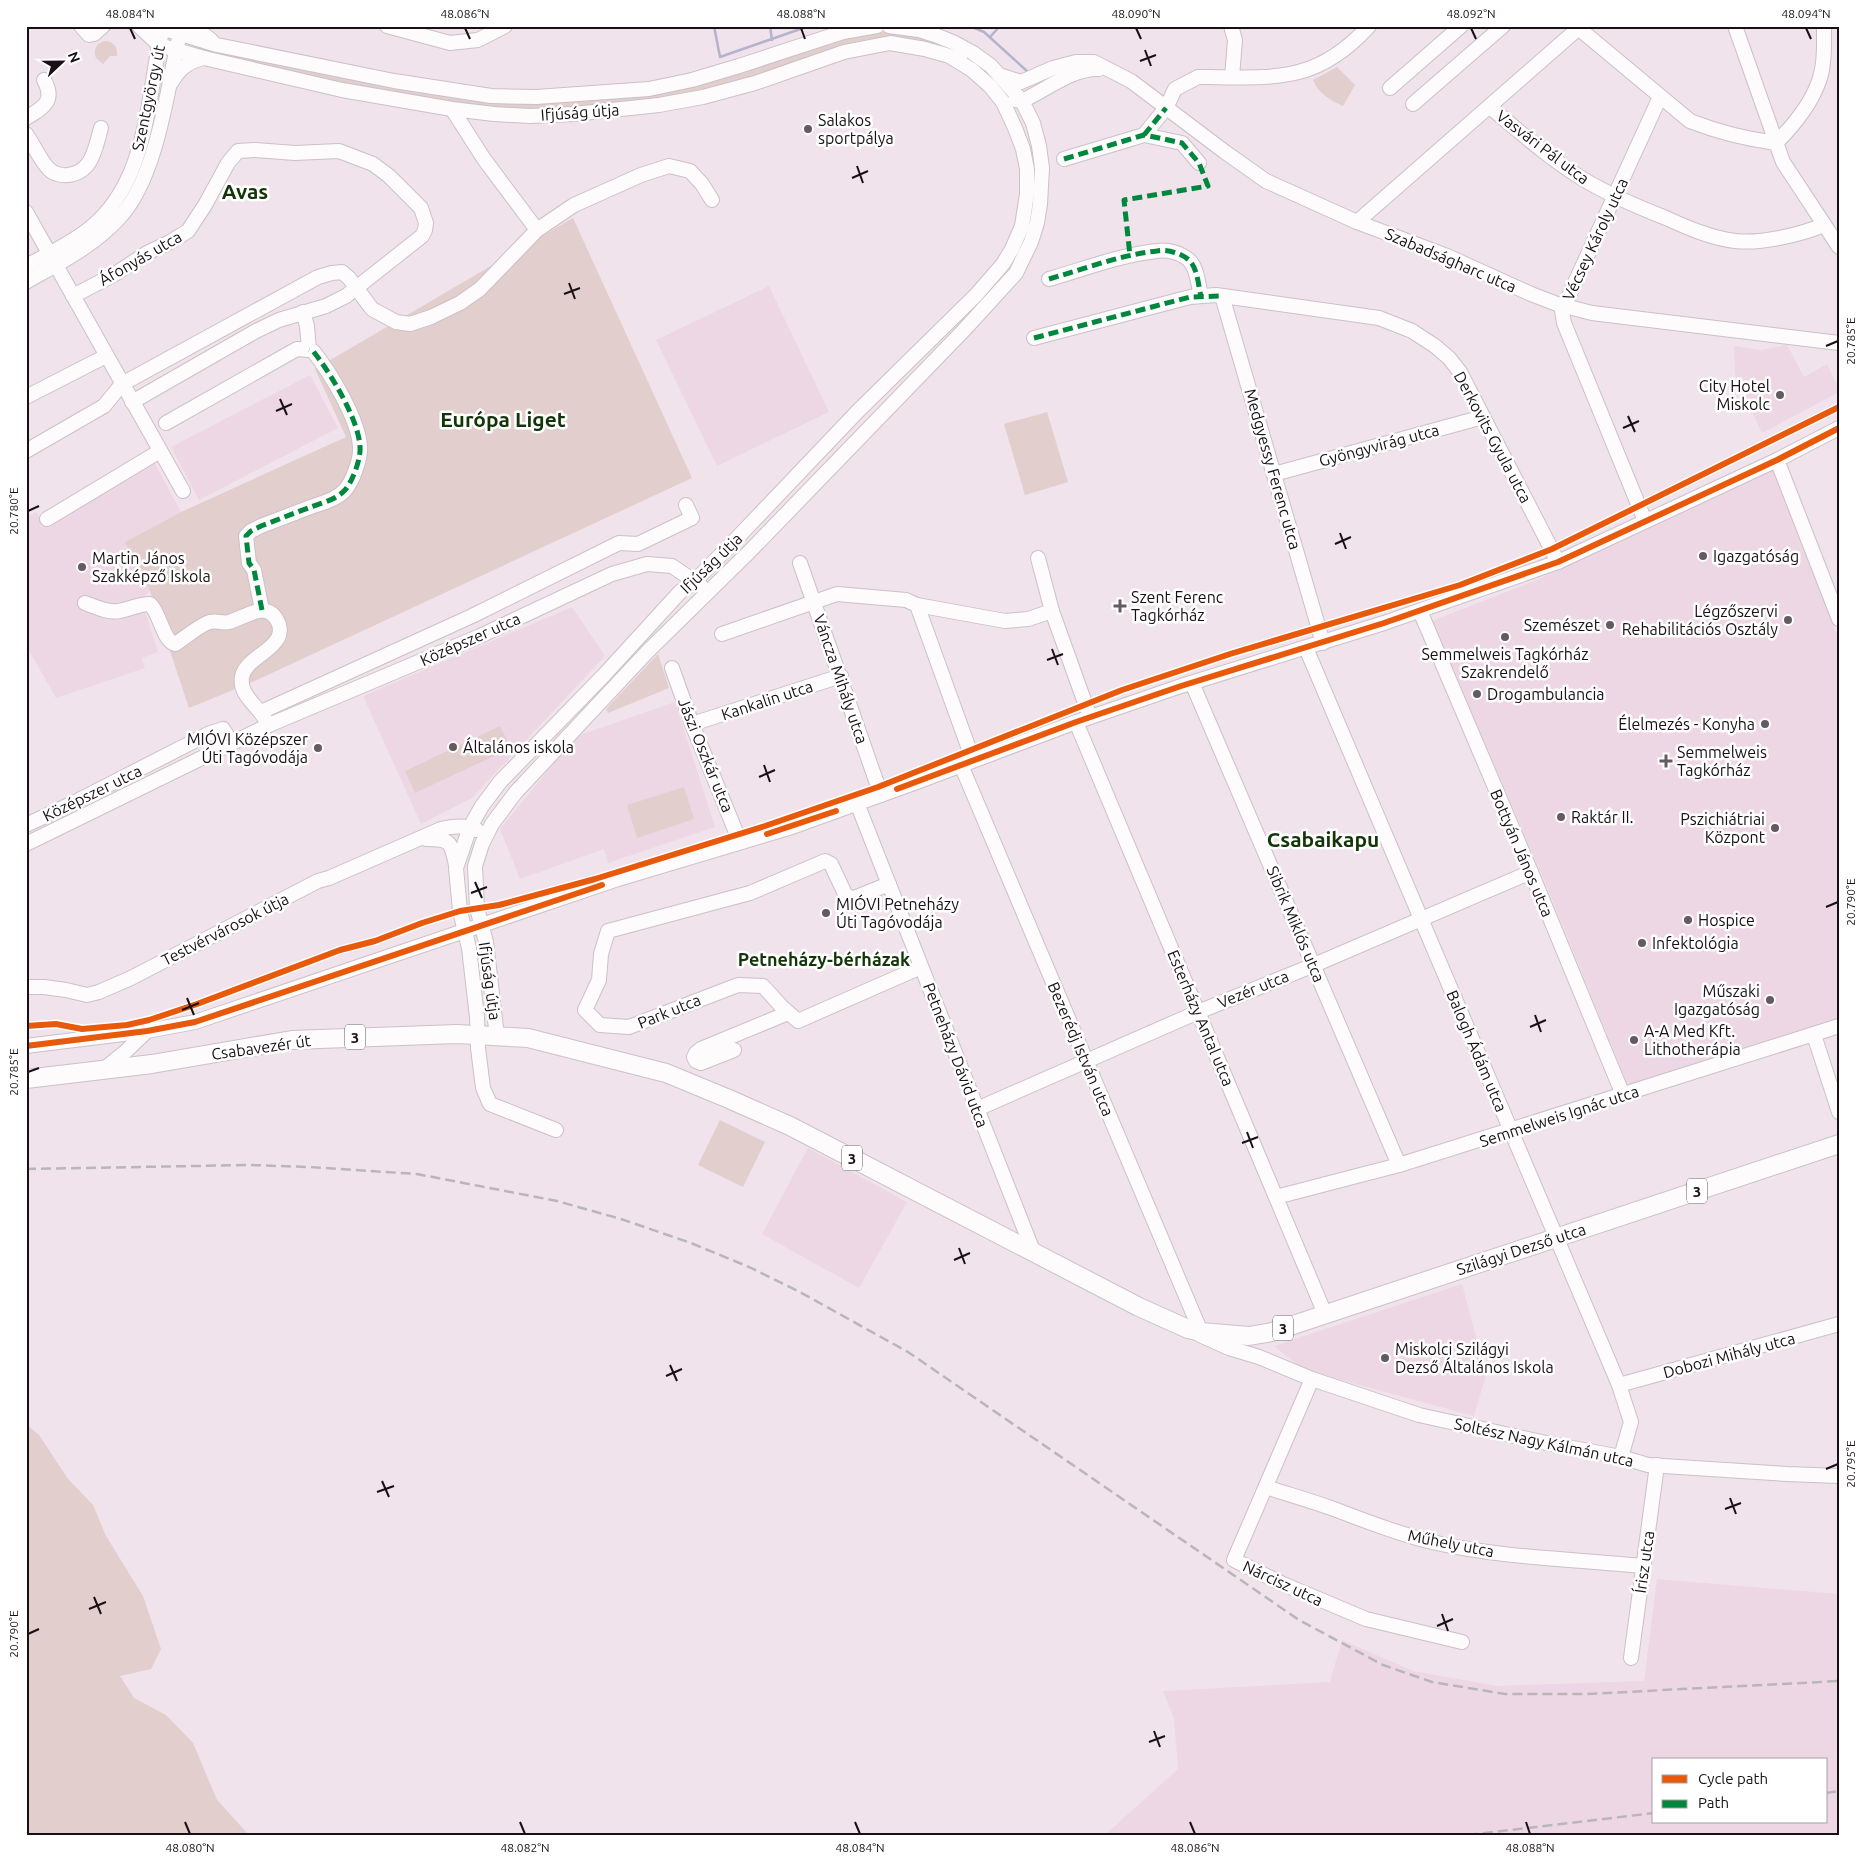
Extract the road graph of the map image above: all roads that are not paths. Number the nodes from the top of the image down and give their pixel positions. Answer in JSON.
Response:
{"nodes":[{"id":1,"x":103,"y":26,"type":"edge"},
{"id":2,"x":140,"y":26,"type":"edge"},
{"id":3,"x":193,"y":26,"type":"edge"},
{"id":4,"x":387,"y":26,"type":"edge"},
{"id":5,"x":505,"y":26,"type":"edge"},
{"id":6,"x":877,"y":26,"type":"edge"},
{"id":7,"x":889,"y":26,"type":"edge"},
{"id":8,"x":1231,"y":26,"type":"edge"},
{"id":9,"x":1369,"y":26,"type":"edge"},
{"id":10,"x":1461,"y":26,"type":"edge"},
{"id":11,"x":1503,"y":26,"type":"edge"},
{"id":12,"x":1736,"y":26,"type":"edge"},
{"id":13,"x":1824,"y":26,"type":"edge"},
{"id":14,"x":160,"y":27,"type":"edge"},
{"id":15,"x":1578,"y":27,"type":"edge"},
{"id":16,"x":82,"y":28,"type":"edge"},
{"id":17,"x":407,"y":28,"type":"edge"},
{"id":18,"x":180,"y":30,"type":"edge"},
{"id":19,"x":159,"y":45,"type":"junction"},
{"id":20,"x":217,"y":45,"type":"junction"},
{"id":21,"x":176,"y":50,"type":"junction"},
{"id":22,"x":951,"y":57,"type":"junction"},
{"id":23,"x":204,"y":58,"type":"junction"},
{"id":24,"x":1063,"y":66,"type":"junction"},
{"id":25,"x":1106,"y":69,"type":"junction"},
{"id":26,"x":1000,"y":75,"type":"junction"},
{"id":27,"x":1232,"y":77,"type":"junction"},
{"id":28,"x":44,"y":80,"type":"dead end"},
{"id":29,"x":1390,"y":88,"type":"dead end"},
{"id":30,"x":167,"y":90,"type":"junction"},
{"id":31,"x":1660,"y":97,"type":"junction"},
{"id":32,"x":1018,"y":99,"type":"junction"},
{"id":33,"x":1413,"y":104,"type":"dead end"},
{"id":34,"x":1490,"y":107,"type":"junction"},
{"id":35,"x":1166,"y":108,"type":"junction"},
{"id":36,"x":452,"y":109,"type":"junction"},
{"id":37,"x":26,"y":118,"type":"edge"},
{"id":38,"x":1012,"y":119,"type":"junction"},
{"id":39,"x":101,"y":128,"type":"dead end"},
{"id":40,"x":26,"y":134,"type":"edge"},
{"id":41,"x":1144,"y":135,"type":"junction"},
{"id":42,"x":1776,"y":143,"type":"junction"},
{"id":43,"x":1064,"y":159,"type":"dead end"},
{"id":44,"x":1200,"y":163,"type":"dead end"},
{"id":45,"x":1615,"y":196,"type":"junction"},
{"id":46,"x":712,"y":200,"type":"dead end"},
{"id":47,"x":26,"y":212,"type":"edge"},
{"id":48,"x":1356,"y":222,"type":"junction"},
{"id":49,"x":1824,"y":224,"type":"junction"},
{"id":50,"x":537,"y":230,"type":"junction"},
{"id":51,"x":1839,"y":247,"type":"edge"},
{"id":52,"x":52,"y":260,"type":"junction"},
{"id":53,"x":26,"y":266,"type":"edge"},
{"id":54,"x":1049,"y":279,"type":"dead end"},
{"id":55,"x":26,"y":282,"type":"edge"},
{"id":56,"x":356,"y":288,"type":"junction"},
{"id":57,"x":73,"y":296,"type":"junction"},
{"id":58,"x":1201,"y":296,"type":"junction"},
{"id":59,"x":1222,"y":296,"type":"junction"},
{"id":60,"x":1564,"y":305,"type":"junction"},
{"id":61,"x":303,"y":312,"type":"junction"},
{"id":62,"x":1034,"y":338,"type":"dead end"},
{"id":63,"x":1838,"y":343,"type":"edge"},
{"id":64,"x":309,"y":350,"type":"junction"},
{"id":65,"x":106,"y":356,"type":"junction"},
{"id":66,"x":122,"y":384,"type":"junction"},
{"id":67,"x":26,"y":398,"type":"edge"},
{"id":68,"x":132,"y":402,"type":"junction"},
{"id":69,"x":1483,"y":417,"type":"junction"},
{"id":70,"x":166,"y":423,"type":"dead end"},
{"id":71,"x":1839,"y":428,"type":"edge"},
{"id":72,"x":26,"y":451,"type":"edge"},
{"id":73,"x":160,"y":451,"type":"junction"},
{"id":74,"x":1777,"y":460,"type":"junction"},
{"id":75,"x":1274,"y":474,"type":"junction"},
{"id":76,"x":183,"y":491,"type":"dead end"},
{"id":77,"x":686,"y":504,"type":"dead end"},
{"id":78,"x":47,"y":519,"type":"dead end"},
{"id":79,"x":1645,"y":521,"type":"junction"},
{"id":80,"x":749,"y":552,"type":"junction"},
{"id":81,"x":721,"y":554,"type":"junction"},
{"id":82,"x":1038,"y":558,"type":"dead end"},
{"id":83,"x":1558,"y":562,"type":"junction"},
{"id":84,"x":800,"y":564,"type":"dead end"},
{"id":85,"x":672,"y":566,"type":"junction"},
{"id":86,"x":554,"y":576,"type":"junction"},
{"id":87,"x":700,"y":585,"type":"junction"},
{"id":88,"x":680,"y":592,"type":"junction"},
{"id":89,"x":562,"y":597,"type":"junction"},
{"id":90,"x":814,"y":602,"type":"junction"},
{"id":91,"x":85,"y":603,"type":"dead end"},
{"id":92,"x":916,"y":605,"type":"junction"},
{"id":93,"x":262,"y":610,"type":"junction"},
{"id":94,"x":1052,"y":611,"type":"junction"},
{"id":95,"x":1420,"y":611,"type":"junction"},
{"id":96,"x":687,"y":612,"type":"junction"},
{"id":97,"x":478,"y":613,"type":"junction"},
{"id":98,"x":1839,"y":618,"type":"edge"},
{"id":99,"x":722,"y":634,"type":"dead end"},
{"id":100,"x":480,"y":636,"type":"junction"},
{"id":101,"x":1323,"y":643,"type":"junction"},
{"id":102,"x":1306,"y":648,"type":"junction"},
{"id":103,"x":672,"y":668,"type":"dead end"},
{"id":104,"x":841,"y":676,"type":"junction"},
{"id":105,"x":1192,"y":683,"type":"junction"},
{"id":106,"x":261,"y":712,"type":"junction"},
{"id":107,"x":1090,"y":717,"type":"junction"},
{"id":108,"x":1076,"y":722,"type":"junction"},
{"id":109,"x":692,"y":724,"type":"junction"},
{"id":110,"x":269,"y":725,"type":"junction"},
{"id":111,"x":232,"y":743,"type":"junction"},
{"id":112,"x":967,"y":762,"type":"junction"},
{"id":113,"x":881,"y":795,"type":"junction"},
{"id":114,"x":857,"y":804,"type":"junction"},
{"id":115,"x":26,"y":825,"type":"edge"},
{"id":116,"x":470,"y":827,"type":"junction"},
{"id":117,"x":487,"y":835,"type":"junction"},
{"id":118,"x":420,"y":839,"type":"junction"},
{"id":119,"x":740,"y":842,"type":"junction"},
{"id":120,"x":26,"y":844,"type":"edge"},
{"id":121,"x":456,"y":865,"type":"junction"},
{"id":122,"x":1531,"y":872,"type":"junction"},
{"id":123,"x":889,"y":884,"type":"junction"},
{"id":124,"x":1421,"y":918,"type":"junction"},
{"id":125,"x":481,"y":926,"type":"junction"},
{"id":126,"x":464,"y":932,"type":"junction"},
{"id":127,"x":1314,"y":965,"type":"junction"},
{"id":128,"x":921,"y":967,"type":"junction"},
{"id":129,"x":26,"y":987,"type":"edge"},
{"id":130,"x":1198,"y":1012,"type":"junction"},
{"id":131,"x":788,"y":1013,"type":"junction"},
{"id":132,"x":1839,"y":1026,"type":"edge"},
{"id":133,"x":147,"y":1031,"type":"junction"},
{"id":134,"x":478,"y":1035,"type":"junction"},
{"id":135,"x":1814,"y":1035,"type":"junction"},
{"id":136,"x":497,"y":1037,"type":"junction"},
{"id":137,"x":26,"y":1046,"type":"edge"},
{"id":138,"x":734,"y":1050,"type":"dead end"},
{"id":139,"x":1086,"y":1060,"type":"junction"},
{"id":140,"x":116,"y":1063,"type":"junction"},
{"id":141,"x":26,"y":1079,"type":"edge"},
{"id":142,"x":1623,"y":1095,"type":"junction"},
{"id":143,"x":977,"y":1109,"type":"junction"},
{"id":144,"x":1839,"y":1112,"type":"edge"},
{"id":145,"x":556,"y":1130,"type":"dead end"},
{"id":146,"x":1511,"y":1131,"type":"junction"},
{"id":147,"x":1839,"y":1144,"type":"edge"},
{"id":148,"x":1399,"y":1165,"type":"junction"},
{"id":149,"x":1276,"y":1197,"type":"junction"},
{"id":150,"x":1556,"y":1238,"type":"junction"},
{"id":151,"x":1033,"y":1251,"type":"junction"},
{"id":152,"x":1325,"y":1314,"type":"junction"},
{"id":153,"x":1839,"y":1324,"type":"edge"},
{"id":154,"x":1195,"y":1331,"type":"junction"},
{"id":155,"x":1239,"y":1336,"type":"junction"},
{"id":156,"x":1259,"y":1357,"type":"junction"},
{"id":157,"x":1312,"y":1380,"type":"junction"},
{"id":158,"x":1619,"y":1385,"type":"junction"},
{"id":159,"x":1621,"y":1456,"type":"junction"},
{"id":160,"x":1657,"y":1466,"type":"junction"},
{"id":161,"x":1839,"y":1476,"type":"edge"},
{"id":162,"x":1266,"y":1487,"type":"junction"},
{"id":163,"x":1643,"y":1566,"type":"junction"},
{"id":164,"x":1462,"y":1642,"type":"dead end"},
{"id":165,"x":1631,"y":1658,"type":"dead end"}],
"edges":[{"from":1,"to":16,"type":"street"},
{"from":2,"to":19,"type":"street"},
{"from":3,"to":20,"type":"street","name":"Ifjúság útja"},
{"from":4,"to":17,"type":"street"},
{"from":5,"to":17,"type":"street"},
{"from":6,"to":20,"type":"street","name":"Ifjúság útja"},
{"from":7,"to":26,"type":"street","name":"Ifjúság útja"},
{"from":8,"to":27,"type":"street"},
{"from":9,"to":27,"type":"street"},
{"from":10,"to":29,"type":"street"},
{"from":11,"to":33,"type":"street"},
{"from":12,"to":42,"type":"street"},
{"from":13,"to":42,"type":"street"},
{"from":14,"to":18,"type":"street","name":"Ifjúság útja"},
{"from":14,"to":19,"type":"street","name":"Szentgyörgy út"},
{"from":15,"to":31,"type":"street"},
{"from":15,"to":34,"type":"street"},
{"from":18,"to":20,"type":"street","name":"Ifjúság útja"},
{"from":18,"to":21,"type":"street","name":"Szentgyörgy út"},
{"from":19,"to":21,"type":"street","name":"Ifjúság útja"},
{"from":19,"to":52,"type":"street","name":"Szentgyörgy út"},
{"from":21,"to":23,"type":"street","name":"Ifjúság útja"},
{"from":21,"to":30,"type":"street","name":"Szentgyörgy út"},
{"from":22,"to":32,"type":"street","name":"Ifjúság útja"},
{"from":22,"to":36,"type":"street","name":"Ifjúság útja"},
{"from":22,"to":38,"type":"street","name":"Ifjúság útja"},
{"from":23,"to":30,"type":"street","name":"Szentgyörgy út"},
{"from":23,"to":36,"type":"street","name":"Ifjúság útja"},
{"from":24,"to":25,"type":"street","name":"Szabadságharc utca"},
{"from":24,"to":26,"type":"street","name":"Szabadságharc utca"},
{"from":24,"to":32,"type":"street","name":"Szabadságharc utca"},
{"from":25,"to":32,"type":"street"},
{"from":25,"to":35,"type":"street","name":"Szabadságharc utca"},
{"from":26,"to":32,"type":"street","name":"Ifjúság útja"},
{"from":27,"to":35,"type":"street"},
{"from":28,"to":37,"type":"street"},
{"from":30,"to":52,"type":"street","name":"Szentgyörgy út"},
{"from":31,"to":42,"type":"street"},
{"from":31,"to":45,"type":"street","name":"Vécsey Károly utca"},
{"from":32,"to":38,"type":"street","name":"Ifjúság útja"},
{"from":32,"to":80,"type":"street","name":"Ifjúság útja"},
{"from":34,"to":45,"type":"street","name":"Vasvári Pál utca"},
{"from":34,"to":48,"type":"street"},
{"from":35,"to":41,"type":"street"},
{"from":35,"to":48,"type":"street","name":"Szabadságharc utca"},
{"from":36,"to":50,"type":"street"},
{"from":38,"to":81,"type":"street","name":"Ifjúság útja"},
{"from":39,"to":40,"type":"street"},
{"from":41,"to":43,"type":"street"},
{"from":41,"to":44,"type":"street"},
{"from":42,"to":49,"type":"street"},
{"from":45,"to":49,"type":"street","name":"Vasvári Pál utca"},
{"from":45,"to":60,"type":"street","name":"Vécsey Károly utca"},
{"from":46,"to":50,"type":"street"},
{"from":47,"to":52,"type":"street"},
{"from":48,"to":60,"type":"street","name":"Szabadságharc utca"},
{"from":49,"to":51,"type":"street"},
{"from":50,"to":56,"type":"street"},
{"from":52,"to":53,"type":"street","name":"Szentgyörgy út"},
{"from":52,"to":55,"type":"street","name":"Szentgyörgy út"},
{"from":52,"to":57,"type":"street"},
{"from":54,"to":58,"type":"street"},
{"from":56,"to":57,"type":"street","name":"Áfonyás utca"},
{"from":56,"to":61,"type":"street","name":"Áfonyás utca"},
{"from":56,"to":66,"type":"street"},
{"from":57,"to":65,"type":"street"},
{"from":58,"to":59,"type":"street","name":"Derkovits Gyula utca"},
{"from":58,"to":62,"type":"street","name":"Derkovits Gyula utca"},
{"from":59,"to":69,"type":"street","name":"Derkovits Gyula utca"},
{"from":59,"to":75,"type":"street","name":"Medgyessy Ferenc utca"},
{"from":60,"to":63,"type":"street","name":"Szabadságharc utca"},
{"from":60,"to":79,"type":"street","name":"Vécsey Károly utca"},
{"from":61,"to":64,"type":"street"},
{"from":61,"to":68,"type":"street","name":"Áfonyás utca"},
{"from":64,"to":70,"type":"street"},
{"from":64,"to":93,"type":"street"},
{"from":65,"to":66,"type":"street"},
{"from":65,"to":67,"type":"street"},
{"from":66,"to":68,"type":"street"},
{"from":66,"to":72,"type":"street"},
{"from":68,"to":73,"type":"street"},
{"from":69,"to":75,"type":"street","name":"Gyöngyvirág utca"},
{"from":69,"to":83,"type":"street","name":"Derkovits Gyula utca"},
{"from":71,"to":74,"type":"street"},
{"from":73,"to":76,"type":"street"},
{"from":73,"to":78,"type":"street"},
{"from":74,"to":79,"type":"street"},
{"from":74,"to":98,"type":"street"},
{"from":75,"to":101,"type":"street","name":"Medgyessy Ferenc utca"},
{"from":77,"to":86,"type":"street","name":"Középszer utca"},
{"from":79,"to":83,"type":"street"},
{"from":80,"to":87,"type":"street","name":"Ifjúság útja"},
{"from":80,"to":96,"type":"street","name":"Ifjúság útja"},
{"from":81,"to":85,"type":"street"},
{"from":81,"to":87,"type":"street","name":"Ifjúság útja"},
{"from":82,"to":94,"type":"street"},
{"from":83,"to":95,"type":"street"},
{"from":84,"to":90,"type":"street","name":"Váncza Mihály utca"},
{"from":85,"to":87,"type":"street","name":"Középszer utca"},
{"from":85,"to":88,"type":"street"},
{"from":85,"to":89,"type":"street","name":"Középszer utca"},
{"from":86,"to":89,"type":"street"},
{"from":86,"to":97,"type":"street","name":"Középszer utca"},
{"from":87,"to":88,"type":"street","name":"Ifjúság útja"},
{"from":87,"to":96,"type":"street"},
{"from":88,"to":116,"type":"street","name":"Ifjúság útja"},
{"from":89,"to":100,"type":"street","name":"Középszer utca"},
{"from":90,"to":92,"type":"street"},
{"from":90,"to":99,"type":"street"},
{"from":90,"to":104,"type":"street","name":"Váncza Mihály utca"},
{"from":91,"to":93,"type":"street"},
{"from":92,"to":94,"type":"street"},
{"from":92,"to":112,"type":"street","name":"Bezerédj István utca"},
{"from":93,"to":106,"type":"street"},
{"from":94,"to":107,"type":"street"},
{"from":95,"to":101,"type":"street"},
{"from":95,"to":122,"type":"street","name":"Bottyán János utca"},
{"from":96,"to":117,"type":"street","name":"Ifjúság útja"},
{"from":97,"to":100,"type":"street"},
{"from":97,"to":106,"type":"street","name":"Középszer utca"},
{"from":100,"to":110,"type":"street","name":"Középszer utca"},
{"from":101,"to":102,"type":"street"},
{"from":102,"to":105,"type":"street"},
{"from":102,"to":124,"type":"street","name":"Balogh Ádám utca"},
{"from":103,"to":109,"type":"street","name":"Jászi Oszkár utca"},
{"from":104,"to":109,"type":"street","name":"Kankalin utca"},
{"from":104,"to":113,"type":"street","name":"Váncza Mihály utca"},
{"from":105,"to":107,"type":"street"},
{"from":105,"to":127,"type":"street","name":"Sibrik Miklós utca"},
{"from":106,"to":110,"type":"street"},
{"from":107,"to":108,"type":"street"},
{"from":108,"to":112,"type":"street"},
{"from":108,"to":130,"type":"street","name":"Esterházy Antal utca"},
{"from":109,"to":119,"type":"street","name":"Jászi Oszkár utca"},
{"from":110,"to":111,"type":"street","name":"Középszer utca"},
{"from":111,"to":115,"type":"street","name":"Középszer utca"},
{"from":111,"to":120,"type":"street","name":"Középszer utca"},
{"from":112,"to":113,"type":"street"},
{"from":112,"to":139,"type":"street","name":"Bezerédj István utca"},
{"from":113,"to":114,"type":"street"},
{"from":114,"to":119,"type":"street"},
{"from":114,"to":123,"type":"street","name":"Petneházy Dávid utca"},
{"from":116,"to":117,"type":"street","name":"Testvérvárosok útja"},
{"from":116,"to":118,"type":"street","name":"Testvérvárosok útja"},
{"from":116,"to":121,"type":"street","name":"Ifjúság útja"},
{"from":117,"to":125,"type":"street","name":"Ifjúság útja"},
{"from":118,"to":121,"type":"street","name":"Testvérvárosok útja"},
{"from":118,"to":129,"type":"street","name":"Testvérvárosok útja"},
{"from":119,"to":125,"type":"street"},
{"from":121,"to":126,"type":"street","name":"Ifjúság útja"},
{"from":122,"to":124,"type":"street","name":"Vezér utca"},
{"from":122,"to":142,"type":"street","name":"Bottyán János utca"},
{"from":123,"to":128,"type":"street","name":"Petneházy Dávid utca"},
{"from":123,"to":131,"type":"street","name":"Park utca"},
{"from":124,"to":127,"type":"street","name":"Vezér utca"},
{"from":124,"to":146,"type":"street","name":"Balogh Ádám utca"},
{"from":125,"to":126,"type":"street"},
{"from":125,"to":136,"type":"street","name":"Ifjúság útja"},
{"from":126,"to":133,"type":"street"},
{"from":126,"to":134,"type":"street","name":"Ifjúság útja"},
{"from":127,"to":130,"type":"street","name":"Vezér utca"},
{"from":127,"to":148,"type":"street","name":"Sibrik Miklós utca"},
{"from":128,"to":131,"type":"street"},
{"from":128,"to":143,"type":"street","name":"Petneházy Dávid utca"},
{"from":130,"to":139,"type":"street","name":"Vezér utca"},
{"from":130,"to":149,"type":"street","name":"Esterházy Antal utca"},
{"from":131,"to":138,"type":"street"},
{"from":132,"to":135,"type":"street","name":"Semmelweis Ignác utca"},
{"from":133,"to":137,"type":"street"},
{"from":133,"to":140,"type":"street"},
{"from":134,"to":136,"type":"main road","name":"Csabavezér út","number":"3"},
{"from":134,"to":140,"type":"main road","name":"Csabavezér út","number":"3"},
{"from":134,"to":145,"type":"street","name":"Ifjúság útja"},
{"from":135,"to":142,"type":"street","name":"Semmelweis Ignác utca"},
{"from":135,"to":144,"type":"street"},
{"from":136,"to":151,"type":"main road","number":"3"},
{"from":139,"to":143,"type":"street","name":"Vezér utca"},
{"from":139,"to":154,"type":"street","name":"Bezerédj István utca"},
{"from":140,"to":141,"type":"main road","name":"Csabavezér út","number":"3"},
{"from":142,"to":146,"type":"street","name":"Semmelweis Ignác utca"},
{"from":143,"to":151,"type":"street","name":"Petneházy Dávid utca"},
{"from":146,"to":148,"type":"street","name":"Semmelweis Ignác utca"},
{"from":146,"to":150,"type":"street","name":"Balogh Ádám utca"},
{"from":147,"to":150,"type":"main road","name":"Szilágyi Dezső utca","number":"3"},
{"from":148,"to":149,"type":"street","name":"Semmelweis Ignác utca"},
{"from":149,"to":152,"type":"street","name":"Esterházy Antal utca"},
{"from":150,"to":152,"type":"main road","name":"Szilágyi Dezső utca","number":"3"},
{"from":150,"to":158,"type":"street","name":"Balogh Ádám utca"},
{"from":151,"to":154,"type":"main road","number":"3"},
{"from":152,"to":155,"type":"main road","name":"Szilágyi Dezső utca","number":"3"},
{"from":153,"to":158,"type":"street","name":"Dobozi Mihály utca"},
{"from":154,"to":155,"type":"main road","name":"Szilágyi Dezső utca","number":"3"},
{"from":154,"to":156,"type":"street","name":"Soltész Nagy Kálmán utca"},
{"from":155,"to":156,"type":"street","name":"Soltész Nagy Kálmán utca"},
{"from":156,"to":157,"type":"street","name":"Soltész Nagy Kálmán utca"},
{"from":157,"to":159,"type":"street","name":"Soltész Nagy Kálmán utca"},
{"from":157,"to":162,"type":"street","name":"Nárcisz utca"},
{"from":158,"to":159,"type":"street","name":"Balogh Ádám utca"},
{"from":159,"to":160,"type":"street","name":"Soltész Nagy Kálmán utca"},
{"from":160,"to":161,"type":"street","name":"Soltész Nagy Kálmán utca"},
{"from":160,"to":163,"type":"street","name":"Írisz utca"},
{"from":162,"to":163,"type":"street","name":"Műhely utca"},
{"from":162,"to":164,"type":"street","name":"Nárcisz utca"},
{"from":163,"to":165,"type":"street","name":"Írisz utca"}]}
